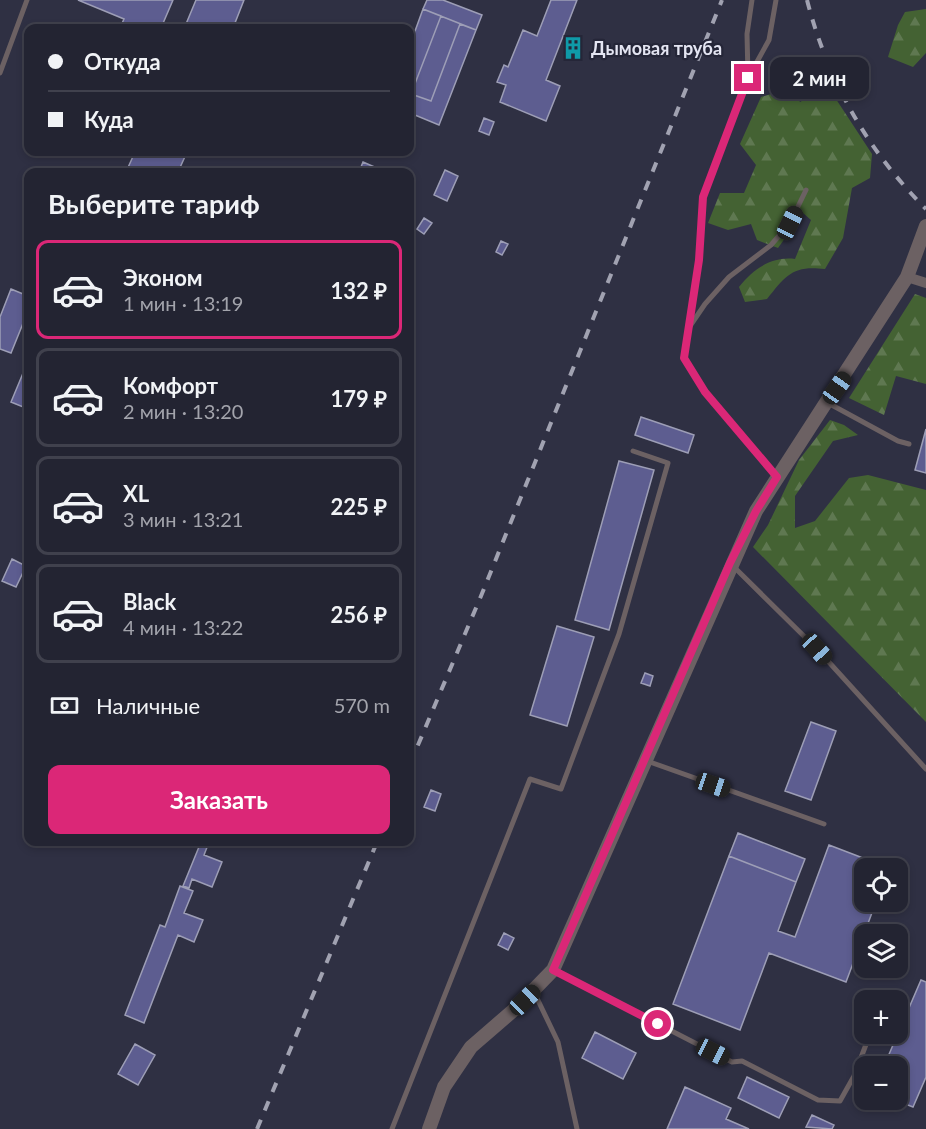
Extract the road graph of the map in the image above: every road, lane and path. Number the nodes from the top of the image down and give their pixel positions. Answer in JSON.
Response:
{"nodes":[{"id":1,"x":27,"y":0,"type":"edge"},
{"id":2,"x":752,"y":0,"type":"edge"},
{"id":3,"x":776,"y":0,"type":"edge"},
{"id":4,"x":0,"y":73,"type":"edge"},
{"id":5,"x":748,"y":78,"type":"junction"},
{"id":6,"x":806,"y":190,"type":"dead end"},
{"id":7,"x":926,"y":226,"type":"edge"},
{"id":8,"x":907,"y":277,"type":"junction"},
{"id":9,"x":926,"y":283,"type":"edge"},
{"id":10,"x":688,"y":329,"type":"junction"},
{"id":11,"x":827,"y":402,"type":"junction"},
{"id":12,"x":909,"y":444,"type":"dead end"},
{"id":13,"x":633,"y":451,"type":"dead end"},
{"id":14,"x":777,"y":477,"type":"junction"},
{"id":15,"x":730,"y":563,"type":"junction"},
{"id":16,"x":645,"y":761,"type":"junction"},
{"id":17,"x":926,"y":769,"type":"edge"},
{"id":18,"x":824,"y":824,"type":"dead end"},
{"id":19,"x":553,"y":970,"type":"junction"},
{"id":20,"x":534,"y":992,"type":"junction"},
{"id":21,"x":866,"y":1044,"type":"edge"},
{"id":22,"x":392,"y":1129,"type":"edge"},
{"id":23,"x":429,"y":1129,"type":"edge"},
{"id":24,"x":577,"y":1129,"type":"edge"}],
"edges":[{"from":1,"to":4,"type":"lane"},
{"from":2,"to":5,"type":"lane"},
{"from":3,"to":5,"type":"lane"},
{"from":5,"to":10,"type":"lane"},
{"from":6,"to":10,"type":"lane"},
{"from":7,"to":8,"type":"street"},
{"from":8,"to":9,"type":"street"},
{"from":8,"to":11,"type":"street"},
{"from":10,"to":14,"type":"lane"},
{"from":11,"to":12,"type":"lane"},
{"from":11,"to":14,"type":"street"},
{"from":13,"to":22,"type":"lane"},
{"from":14,"to":15,"type":"street"},
{"from":15,"to":16,"type":"street"},
{"from":15,"to":17,"type":"lane"},
{"from":16,"to":18,"type":"lane"},
{"from":16,"to":19,"type":"street"},
{"from":19,"to":20,"type":"street"},
{"from":19,"to":21,"type":"lane"},
{"from":20,"to":23,"type":"street"},
{"from":20,"to":24,"type":"lane"}]}
